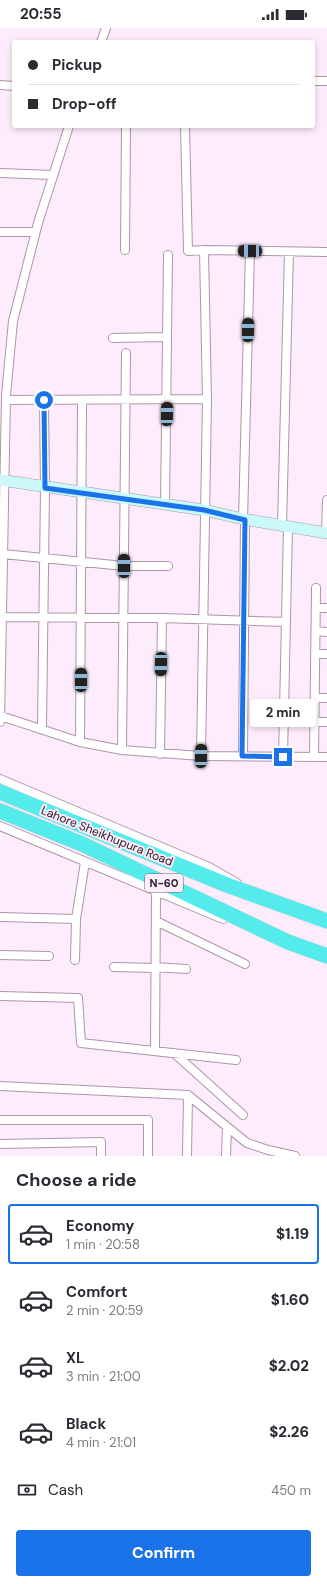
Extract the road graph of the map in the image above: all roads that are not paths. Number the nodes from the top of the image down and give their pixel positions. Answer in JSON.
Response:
{"nodes":[{"id":1,"x":106,"y":28,"type":"edge"},
{"id":2,"x":101,"y":40,"type":"edge"},
{"id":3,"x":315,"y":81,"type":"edge"},
{"id":4,"x":327,"y":81,"type":"edge"},
{"id":5,"x":0,"y":85,"type":"edge"},
{"id":6,"x":12,"y":86,"type":"edge"},
{"id":7,"x":68,"y":128,"type":"edge"},
{"id":8,"x":126,"y":128,"type":"edge"},
{"id":9,"x":185,"y":128,"type":"edge"},
{"id":10,"x":0,"y":173,"type":"edge"},
{"id":11,"x":53,"y":175,"type":"junction"},
{"id":12,"x":0,"y":232,"type":"edge"},
{"id":13,"x":35,"y":232,"type":"junction"},
{"id":14,"x":125,"y":250,"type":"dead end"},
{"id":15,"x":204,"y":250,"type":"junction"},
{"id":16,"x":250,"y":251,"type":"junction"},
{"id":17,"x":289,"y":252,"type":"junction"},
{"id":18,"x":327,"y":252,"type":"edge"},
{"id":19,"x":168,"y":255,"type":"dead end"},
{"id":20,"x":167,"y":337,"type":"junction"},
{"id":21,"x":113,"y":338,"type":"dead end"},
{"id":22,"x":126,"y":353,"type":"dead end"},
{"id":23,"x":4,"y":397,"type":"edge"},
{"id":24,"x":168,"y":398,"type":"junction"},
{"id":25,"x":207,"y":399,"type":"junction"},
{"id":26,"x":44,"y":400,"type":"junction"},
{"id":27,"x":82,"y":400,"type":"junction"},
{"id":28,"x":126,"y":400,"type":"junction"},
{"id":29,"x":2,"y":480,"type":"edge"},
{"id":30,"x":45,"y":488,"type":"junction"},
{"id":31,"x":83,"y":493,"type":"junction"},
{"id":32,"x":124,"y":499,"type":"junction"},
{"id":33,"x":327,"y":500,"type":"edge"},
{"id":34,"x":165,"y":505,"type":"junction"},
{"id":35,"x":204,"y":510,"type":"junction"},
{"id":36,"x":244,"y":519,"type":"junction"},
{"id":37,"x":285,"y":526,"type":"junction"},
{"id":38,"x":327,"y":533,"type":"edge"},
{"id":39,"x":3,"y":554,"type":"junction"},
{"id":40,"x":44,"y":559,"type":"junction"},
{"id":41,"x":82,"y":563,"type":"junction"},
{"id":42,"x":124,"y":566,"type":"junction"},
{"id":43,"x":168,"y":566,"type":"dead end"},
{"id":44,"x":316,"y":588,"type":"dead end"},
{"id":45,"x":316,"y":608,"type":"junction"},
{"id":46,"x":327,"y":608,"type":"edge"},
{"id":47,"x":1,"y":617,"type":"edge"},
{"id":48,"x":44,"y":617,"type":"junction"},
{"id":49,"x":81,"y":618,"type":"junction"},
{"id":50,"x":124,"y":618,"type":"junction"},
{"id":51,"x":162,"y":618,"type":"junction"},
{"id":52,"x":203,"y":619,"type":"junction"},
{"id":53,"x":244,"y":621,"type":"junction"},
{"id":54,"x":286,"y":622,"type":"junction"},
{"id":55,"x":316,"y":632,"type":"junction"},
{"id":56,"x":327,"y":632,"type":"edge"},
{"id":57,"x":315,"y":654,"type":"junction"},
{"id":58,"x":327,"y":654,"type":"edge"},
{"id":59,"x":315,"y":698,"type":"junction"},
{"id":60,"x":327,"y":698,"type":"edge"},
{"id":61,"x":0,"y":719,"type":"edge"},
{"id":62,"x":315,"y":722,"type":"junction"},
{"id":63,"x":327,"y":722,"type":"edge"},
{"id":64,"x":42,"y":729,"type":"junction"},
{"id":65,"x":80,"y":742,"type":"junction"},
{"id":66,"x":122,"y":750,"type":"junction"},
{"id":67,"x":160,"y":754,"type":"junction"},
{"id":68,"x":201,"y":756,"type":"junction"},
{"id":69,"x":242,"y":756,"type":"junction"},
{"id":70,"x":283,"y":757,"type":"junction"},
{"id":71,"x":314,"y":757,"type":"junction"},
{"id":72,"x":327,"y":758,"type":"edge"},
{"id":73,"x":0,"y":779,"type":"edge"},
{"id":74,"x":0,"y":792,"type":"edge"},
{"id":75,"x":0,"y":811,"type":"edge"},
{"id":76,"x":0,"y":826,"type":"edge"},
{"id":77,"x":85,"y":862,"type":"junction"},
{"id":78,"x":156,"y":891,"type":"junction"},
{"id":79,"x":262,"y":898,"type":"junction"},
{"id":80,"x":298,"y":910,"type":"junction"},
{"id":81,"x":0,"y":917,"type":"edge"},
{"id":82,"x":76,"y":919,"type":"junction"},
{"id":83,"x":156,"y":921,"type":"junction"},
{"id":84,"x":327,"y":921,"type":"edge"},
{"id":85,"x":327,"y":931,"type":"edge"},
{"id":86,"x":288,"y":942,"type":"junction"},
{"id":87,"x":327,"y":945,"type":"edge"},
{"id":88,"x":0,"y":955,"type":"edge"},
{"id":89,"x":49,"y":956,"type":"dead end"},
{"id":90,"x":327,"y":956,"type":"edge"},
{"id":91,"x":74,"y":960,"type":"dead end"},
{"id":92,"x":245,"y":964,"type":"dead end"},
{"id":93,"x":114,"y":967,"type":"dead end"},
{"id":94,"x":156,"y":968,"type":"junction"},
{"id":95,"x":186,"y":969,"type":"dead end"},
{"id":96,"x":0,"y":996,"type":"edge"},
{"id":97,"x":155,"y":1051,"type":"junction"},
{"id":98,"x":174,"y":1053,"type":"junction"},
{"id":99,"x":236,"y":1060,"type":"dead end"},
{"id":100,"x":0,"y":1086,"type":"edge"},
{"id":101,"x":188,"y":1095,"type":"junction"},
{"id":102,"x":243,"y":1115,"type":"dead end"},
{"id":103,"x":0,"y":1120,"type":"edge"},
{"id":104,"x":227,"y":1127,"type":"junction"},
{"id":105,"x":0,"y":1144,"type":"edge"},
{"id":106,"x":268,"y":1153,"type":"edge"},
{"id":107,"x":101,"y":1156,"type":"edge"},
{"id":108,"x":148,"y":1156,"type":"edge"},
{"id":109,"x":187,"y":1156,"type":"edge"},
{"id":110,"x":226,"y":1156,"type":"edge"},
{"id":111,"x":295,"y":1156,"type":"edge"}],
"edges":[{"from":1,"to":2,"type":"street"},
{"from":3,"to":4,"type":"street"},
{"from":5,"to":6,"type":"street"},
{"from":7,"to":11,"type":"street"},
{"from":8,"to":14,"type":"street"},
{"from":9,"to":15,"type":"street"},
{"from":10,"to":11,"type":"street"},
{"from":11,"to":13,"type":"street"},
{"from":12,"to":13,"type":"street"},
{"from":13,"to":23,"type":"street"},
{"from":15,"to":16,"type":"street"},
{"from":15,"to":25,"type":"street"},
{"from":16,"to":17,"type":"street"},
{"from":16,"to":36,"type":"street"},
{"from":17,"to":18,"type":"street"},
{"from":17,"to":37,"type":"street"},
{"from":19,"to":20,"type":"street"},
{"from":20,"to":21,"type":"street"},
{"from":20,"to":24,"type":"street"},
{"from":22,"to":28,"type":"street"},
{"from":23,"to":26,"type":"street"},
{"from":23,"to":29,"type":"street"},
{"from":24,"to":25,"type":"street"},
{"from":24,"to":28,"type":"street"},
{"from":24,"to":34,"type":"street"},
{"from":25,"to":35,"type":"street"},
{"from":26,"to":27,"type":"street"},
{"from":26,"to":30,"type":"street"},
{"from":27,"to":28,"type":"street"},
{"from":27,"to":31,"type":"street"},
{"from":28,"to":32,"type":"street"},
{"from":29,"to":30,"type":"street"},
{"from":29,"to":39,"type":"street"},
{"from":30,"to":31,"type":"street"},
{"from":30,"to":40,"type":"street"},
{"from":31,"to":32,"type":"street"},
{"from":31,"to":41,"type":"street"},
{"from":32,"to":34,"type":"street"},
{"from":32,"to":42,"type":"street"},
{"from":33,"to":38,"type":"street"},
{"from":34,"to":35,"type":"street"},
{"from":35,"to":36,"type":"street"},
{"from":35,"to":52,"type":"street"},
{"from":36,"to":37,"type":"street"},
{"from":36,"to":53,"type":"street"},
{"from":37,"to":38,"type":"street"},
{"from":37,"to":54,"type":"street"},
{"from":39,"to":40,"type":"street"},
{"from":39,"to":47,"type":"street"},
{"from":40,"to":41,"type":"street"},
{"from":40,"to":48,"type":"street"},
{"from":41,"to":42,"type":"street"},
{"from":41,"to":49,"type":"street"},
{"from":42,"to":43,"type":"street"},
{"from":42,"to":50,"type":"street"},
{"from":44,"to":45,"type":"street"},
{"from":45,"to":46,"type":"street"},
{"from":45,"to":55,"type":"street"},
{"from":47,"to":48,"type":"street"},
{"from":47,"to":61,"type":"street"},
{"from":48,"to":49,"type":"street"},
{"from":48,"to":64,"type":"street"},
{"from":49,"to":50,"type":"street"},
{"from":49,"to":65,"type":"street"},
{"from":50,"to":51,"type":"street"},
{"from":50,"to":66,"type":"street"},
{"from":51,"to":52,"type":"street"},
{"from":51,"to":67,"type":"street"},
{"from":52,"to":53,"type":"street"},
{"from":52,"to":68,"type":"street"},
{"from":53,"to":54,"type":"street"},
{"from":53,"to":69,"type":"street"},
{"from":54,"to":70,"type":"street"},
{"from":55,"to":56,"type":"street"},
{"from":55,"to":57,"type":"street"},
{"from":57,"to":58,"type":"street"},
{"from":57,"to":59,"type":"street"},
{"from":59,"to":60,"type":"street"},
{"from":59,"to":62,"type":"street"},
{"from":61,"to":64,"type":"street"},
{"from":62,"to":63,"type":"street"},
{"from":62,"to":71,"type":"street"},
{"from":64,"to":65,"type":"street"},
{"from":65,"to":66,"type":"street"},
{"from":66,"to":67,"type":"street"},
{"from":67,"to":68,"type":"street"},
{"from":68,"to":69,"type":"street"},
{"from":69,"to":70,"type":"street"},
{"from":70,"to":71,"type":"street"},
{"from":71,"to":72,"type":"street"},
{"from":73,"to":79,"type":"street"},
{"from":74,"to":79,"type":"highway","name":"Lahore Sheikhupura Road","number":"N-60"},
{"from":75,"to":86,"type":"highway","name":"Lahore Sheikhupura Road","number":"N-60"},
{"from":76,"to":77,"type":"street"},
{"from":77,"to":78,"type":"street"},
{"from":77,"to":82,"type":"street"},
{"from":78,"to":83,"type":"street"},
{"from":78,"to":86,"type":"street"},
{"from":79,"to":80,"type":"highway","name":"Lahore Sheikhupura Road","number":"N-60"},
{"from":80,"to":84,"type":"highway","name":"Lahore Sheikhupura Road","number":"N-60"},
{"from":80,"to":85,"type":"highway"},
{"from":81,"to":82,"type":"street"},
{"from":82,"to":91,"type":"street"},
{"from":83,"to":92,"type":"street"},
{"from":83,"to":94,"type":"street"},
{"from":86,"to":87,"type":"highway"},
{"from":86,"to":90,"type":"highway","name":"Lahore Sheikhupura Road","number":"N-60"},
{"from":88,"to":89,"type":"street"},
{"from":93,"to":94,"type":"street"},
{"from":94,"to":95,"type":"street"},
{"from":94,"to":97,"type":"street"},
{"from":96,"to":97,"type":"street"},
{"from":97,"to":98,"type":"street"},
{"from":98,"to":99,"type":"street"},
{"from":98,"to":102,"type":"street"},
{"from":100,"to":101,"type":"street"},
{"from":101,"to":104,"type":"street"},
{"from":101,"to":109,"type":"street"},
{"from":103,"to":108,"type":"street"},
{"from":104,"to":106,"type":"street"},
{"from":104,"to":110,"type":"street"},
{"from":105,"to":107,"type":"street"},
{"from":106,"to":111,"type":"street"}]}
